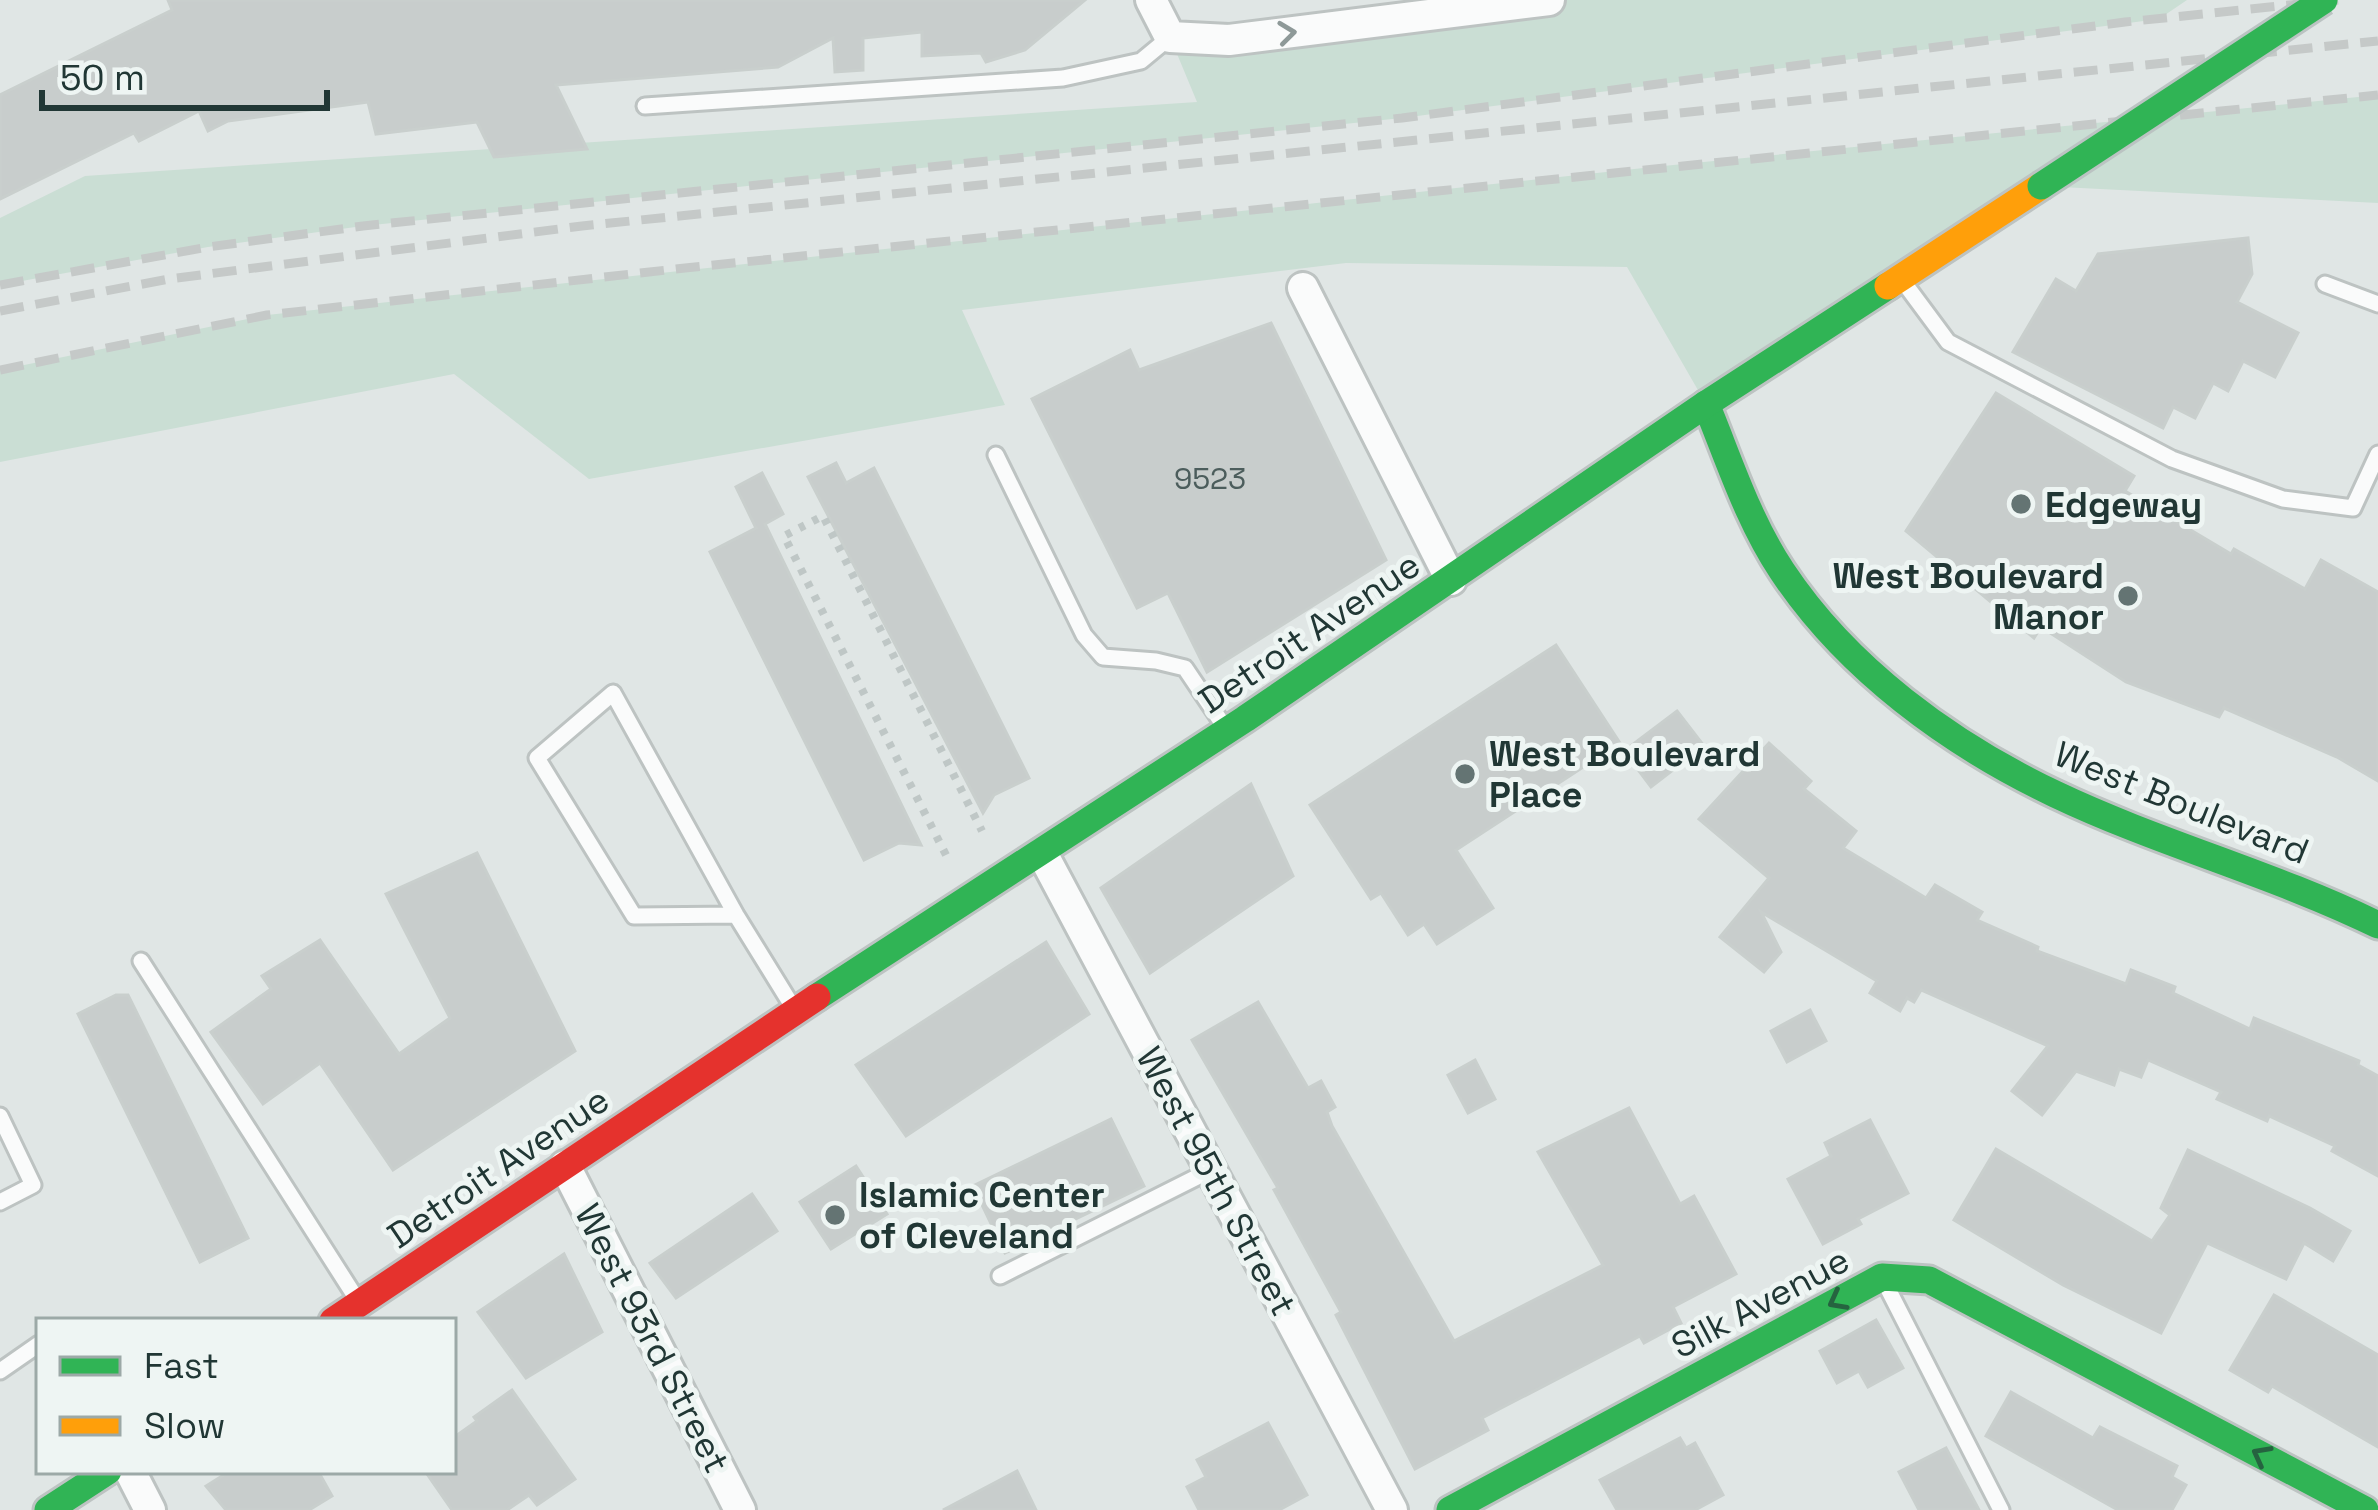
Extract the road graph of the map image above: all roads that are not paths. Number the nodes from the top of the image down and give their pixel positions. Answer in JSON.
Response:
{"nodes":[{"id":1,"x":1151,"y":0,"type":"edge"},
{"id":2,"x":1549,"y":0,"type":"edge"},
{"id":3,"x":2324,"y":0,"type":"edge"},
{"id":4,"x":1170,"y":38,"type":"junction"},
{"id":5,"x":645,"y":106,"type":"dead end"},
{"id":6,"x":1900,"y":278,"type":"junction"},
{"id":7,"x":2325,"y":284,"type":"dead end"},
{"id":8,"x":1303,"y":288,"type":"dead end"},
{"id":9,"x":2378,"y":304,"type":"edge"},
{"id":10,"x":1706,"y":404,"type":"junction"},
{"id":11,"x":2378,"y":454,"type":"edge"},
{"id":12,"x":996,"y":455,"type":"dead end"},
{"id":13,"x":1451,"y":580,"type":"junction"},
{"id":14,"x":1227,"y":731,"type":"junction"},
{"id":15,"x":1042,"y":853,"type":"junction"},
{"id":16,"x":736,"y":915,"type":"junction"},
{"id":17,"x":2378,"y":925,"type":"edge"},
{"id":18,"x":142,"y":961,"type":"dead end"},
{"id":19,"x":796,"y":1011,"type":"junction"},
{"id":20,"x":0,"y":1116,"type":"edge"},
{"id":21,"x":565,"y":1166,"type":"junction"},
{"id":22,"x":1210,"y":1170,"type":"junction"},
{"id":23,"x":0,"y":1202,"type":"edge"},
{"id":24,"x":1000,"y":1276,"type":"dead end"},
{"id":25,"x":1882,"y":1277,"type":"junction"},
{"id":26,"x":359,"y":1303,"type":"junction"},
{"id":27,"x":337,"y":1318,"type":"edge"},
{"id":28,"x":36,"y":1346,"type":"edge"},
{"id":29,"x":0,"y":1371,"type":"edge"},
{"id":30,"x":103,"y":1474,"type":"edge"},
{"id":31,"x":132,"y":1474,"type":"edge"},
{"id":32,"x":48,"y":1510,"type":"edge"},
{"id":33,"x":150,"y":1510,"type":"edge"},
{"id":34,"x":740,"y":1510,"type":"edge"},
{"id":35,"x":1392,"y":1510,"type":"edge"},
{"id":36,"x":1450,"y":1510,"type":"edge"},
{"id":37,"x":2001,"y":1510,"type":"edge"},
{"id":38,"x":2365,"y":1510,"type":"edge"}],
"edges":[{"from":1,"to":4,"type":"street"},
{"from":4,"to":2,"type":"street","one_way":true},
{"from":3,"to":6,"type":"main road","name":"Detroit Avenue","bridge":true},
{"from":4,"to":5,"type":"lane"},
{"from":6,"to":10,"type":"main road","name":"Detroit Avenue"},
{"from":6,"to":11,"type":"lane"},
{"from":7,"to":9,"type":"lane"},
{"from":8,"to":13,"type":"street"},
{"from":10,"to":13,"type":"main road","name":"Detroit Avenue"},
{"from":10,"to":17,"type":"main road","name":"West Boulevard"},
{"from":12,"to":14,"type":"lane"},
{"from":13,"to":14,"type":"main road","name":"Detroit Avenue"},
{"from":14,"to":15,"type":"main road","name":"Detroit Avenue"},
{"from":15,"to":19,"type":"main road","name":"Detroit Avenue"},
{"from":15,"to":22,"type":"street","name":"West 95th Street"},
{"from":16,"to":16,"type":"lane"},
{"from":16,"to":19,"type":"lane"},
{"from":18,"to":26,"type":"lane"},
{"from":19,"to":21,"type":"main road","name":"Detroit Avenue"},
{"from":20,"to":23,"type":"lane"},
{"from":21,"to":26,"type":"main road","name":"Detroit Avenue"},
{"from":21,"to":34,"type":"street","name":"West 93rd Street"},
{"from":22,"to":24,"type":"lane"},
{"from":22,"to":35,"type":"street","name":"West 95th Street"},
{"from":25,"to":36,"type":"main road","name":"Silk Avenue","one_way":true},
{"from":25,"to":37,"type":"lane"},
{"from":38,"to":25,"type":"main road","name":"Silk Avenue","one_way":true},
{"from":26,"to":27,"type":"main road","name":"Detroit Avenue"},
{"from":28,"to":29,"type":"lane"},
{"from":30,"to":32,"type":"main road"},
{"from":31,"to":33,"type":"street"}]}
